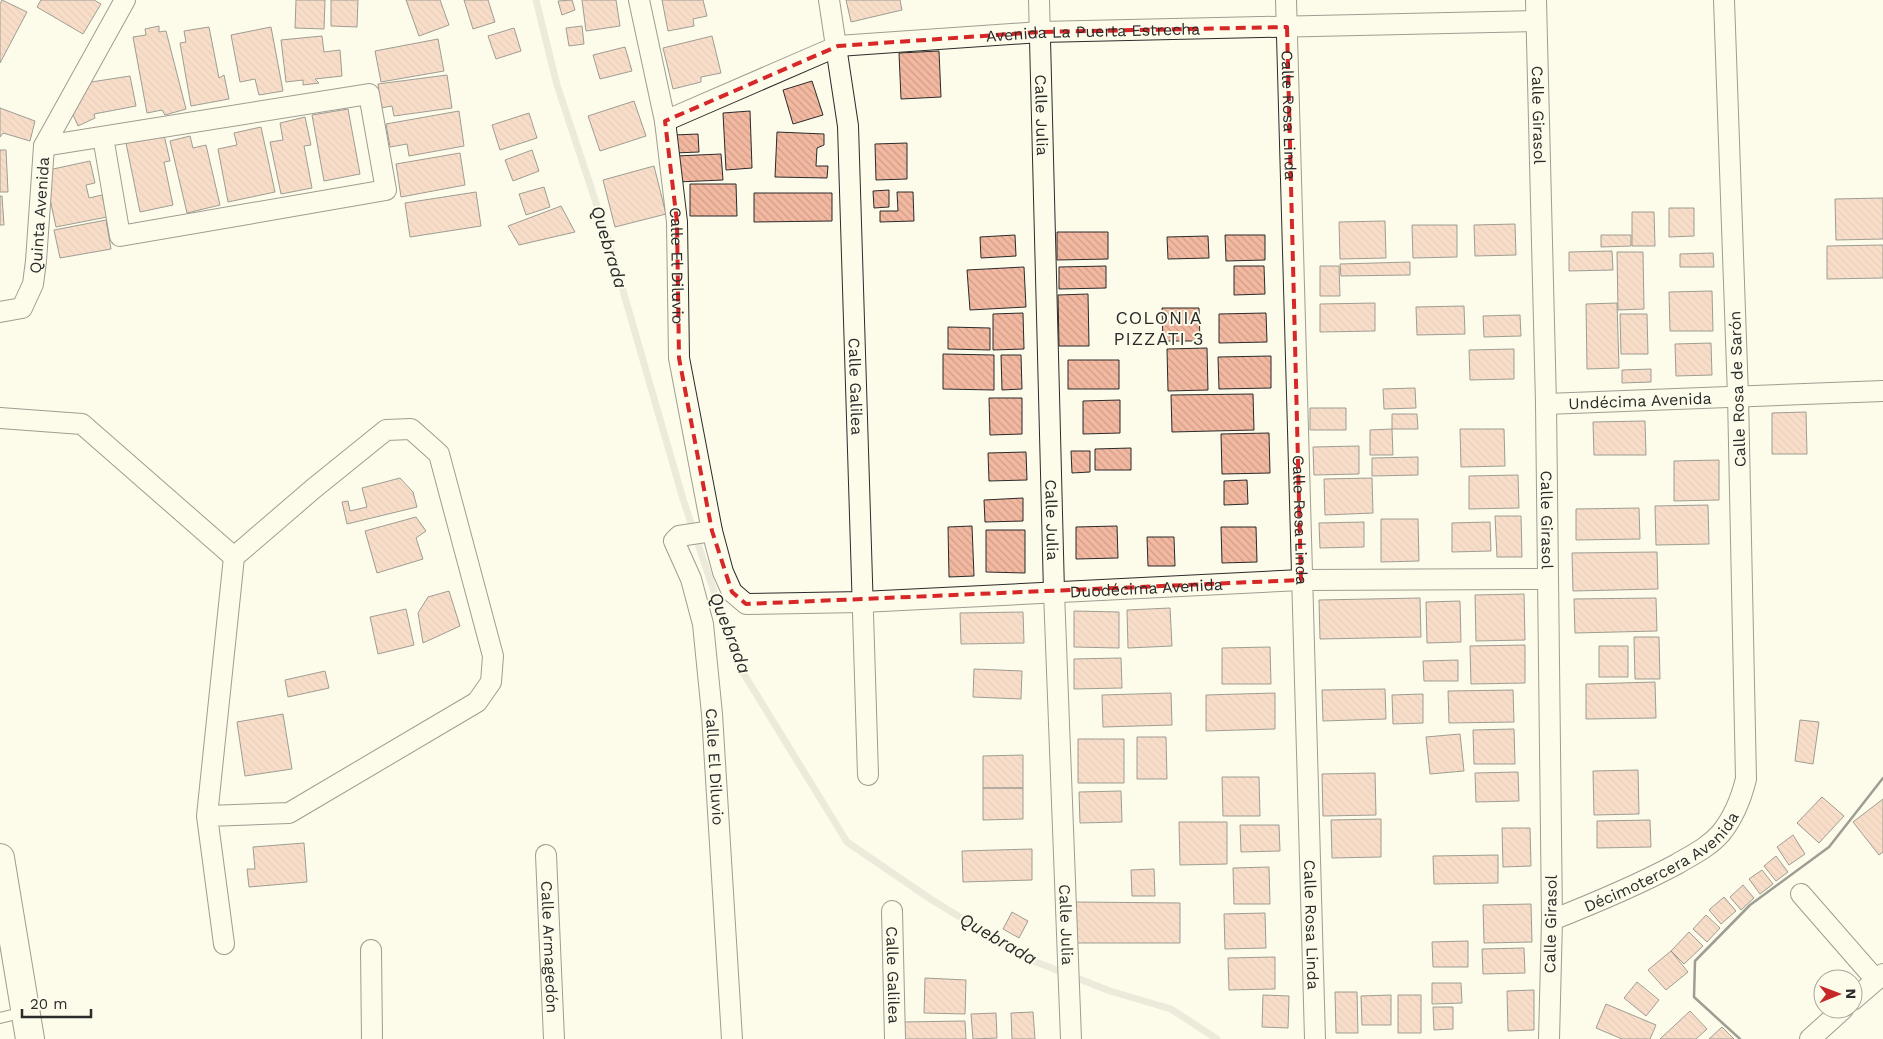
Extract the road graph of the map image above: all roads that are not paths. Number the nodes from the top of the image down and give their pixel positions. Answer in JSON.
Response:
{"nodes":[{"id":1,"x":125,"y":0,"type":"edge"},
{"id":2,"x":639,"y":0,"type":"edge"},
{"id":3,"x":829,"y":0,"type":"edge"},
{"id":4,"x":1039,"y":0,"type":"edge"},
{"id":5,"x":1286,"y":0,"type":"edge"},
{"id":6,"x":1536,"y":0,"type":"edge"},
{"id":7,"x":1724,"y":0,"type":"edge"},
{"id":8,"x":1536,"y":21,"type":"junction"},
{"id":9,"x":1287,"y":27,"type":"junction"},
{"id":10,"x":1040,"y":32,"type":"junction"},
{"id":11,"x":838,"y":46,"type":"junction"},
{"id":12,"x":665,"y":121,"type":"junction"},
{"id":13,"x":103,"y":137,"type":"junction"},
{"id":14,"x":44,"y":146,"type":"junction"},
{"id":15,"x":0,"y":312,"type":"edge"},
{"id":16,"x":1883,"y":391,"type":"edge"},
{"id":17,"x":1738,"y":396,"type":"junction"},
{"id":18,"x":1546,"y":404,"type":"junction"},
{"id":19,"x":0,"y":418,"type":"edge"},
{"id":20,"x":707,"y":532,"type":"junction"},
{"id":21,"x":234,"y":557,"type":"junction"},
{"id":22,"x":1548,"y":578,"type":"junction"},
{"id":23,"x":1302,"y":580,"type":"junction"},
{"id":24,"x":1054,"y":592,"type":"junction"},
{"id":25,"x":862,"y":602,"type":"junction"},
{"id":26,"x":746,"y":604,"type":"joint"},
{"id":27,"x":868,"y":774,"type":"dead end"},
{"id":28,"x":1746,"y":779,"type":"joint"},
{"id":29,"x":207,"y":816,"type":"junction"},
{"id":30,"x":546,"y":855,"type":"dead end"},
{"id":31,"x":0,"y":858,"type":"edge"},
{"id":32,"x":1801,"y":894,"type":"dead end"},
{"id":33,"x":892,"y":912,"type":"dead end"},
{"id":34,"x":1552,"y":920,"type":"junction"},
{"id":35,"x":224,"y":944,"type":"dead end"},
{"id":36,"x":371,"y":950,"type":"dead end"},
{"id":37,"x":1879,"y":977,"type":"edge"},
{"id":38,"x":1863,"y":991,"type":"edge"},
{"id":39,"x":26,"y":1011,"type":"junction"},
{"id":40,"x":0,"y":1018,"type":"edge"},
{"id":41,"x":1832,"y":1019,"type":"edge"},
{"id":42,"x":30,"y":1039,"type":"edge"},
{"id":43,"x":372,"y":1039,"type":"edge"},
{"id":44,"x":554,"y":1039,"type":"edge"},
{"id":45,"x":732,"y":1039,"type":"edge"},
{"id":46,"x":895,"y":1039,"type":"edge"},
{"id":47,"x":1072,"y":1039,"type":"edge"},
{"id":48,"x":1314,"y":1039,"type":"edge"},
{"id":49,"x":1549,"y":1039,"type":"edge"},
{"id":50,"x":1810,"y":1039,"type":"edge"}],
"edges":[{"from":1,"to":14,"type":"street","name":"Quinta Avenida"},
{"from":2,"to":12,"type":"street","name":"Calle El Diluvio"},
{"from":3,"to":11,"type":"street","name":"Calle Galilea"},
{"from":4,"to":10,"type":"street","name":"Calle Julia"},
{"from":5,"to":9,"type":"street","name":"Calle Rosa Linda"},
{"from":6,"to":8,"type":"street","name":"Calle Girasol"},
{"from":7,"to":17,"type":"street","name":"Calle Rosa de Sarón"},
{"from":8,"to":9,"type":"street","name":"Avenida La Puerta Estrecha"},
{"from":8,"to":18,"type":"street","name":"Calle Girasol"},
{"from":9,"to":10,"type":"street","name":"Avenida La Puerta Estrecha"},
{"from":9,"to":23,"type":"street","name":"Calle Rosa Linda"},
{"from":10,"to":11,"type":"street","name":"Avenida La Puerta Estrecha"},
{"from":10,"to":24,"type":"street","name":"Calle Julia"},
{"from":11,"to":12,"type":"street","name":"Avenida La Puerta Estrecha"},
{"from":11,"to":25,"type":"street","name":"Calle Galilea"},
{"from":12,"to":20,"type":"street","name":"Calle El Diluvio"},
{"from":13,"to":13,"type":"street"},
{"from":13,"to":14,"type":"street"},
{"from":14,"to":15,"type":"street","name":"Quinta Avenida"},
{"from":16,"to":17,"type":"street","name":"Undécima Avenida"},
{"from":17,"to":18,"type":"street","name":"Undécima Avenida"},
{"from":17,"to":28,"type":"street","name":"Calle Rosa de Sarón"},
{"from":18,"to":22,"type":"street","name":"Calle Girasol"},
{"from":19,"to":21,"type":"street"},
{"from":20,"to":26,"type":"street","name":"Calle El Diluvio"},
{"from":20,"to":45,"type":"street","name":"Calle El Diluvio"},
{"from":21,"to":29,"type":"street"},
{"from":21,"to":29,"type":"street"},
{"from":22,"to":23,"type":"street","name":"Duodécima Avenida"},
{"from":22,"to":34,"type":"street","name":"Calle Girasol"},
{"from":23,"to":24,"type":"street","name":"Duodécima Avenida"},
{"from":23,"to":48,"type":"street","name":"Calle Rosa Linda"},
{"from":24,"to":25,"type":"street","name":"Duodécima Avenida"},
{"from":24,"to":47,"type":"street","name":"Calle Julia"},
{"from":25,"to":26,"type":"street","name":"Duodécima Avenida"},
{"from":25,"to":27,"type":"street","name":"Calle Galilea"},
{"from":28,"to":34,"type":"street","name":"Décimotercera Avenida"},
{"from":29,"to":35,"type":"street"},
{"from":30,"to":44,"type":"street","name":"Calle Armagedón"},
{"from":31,"to":39,"type":"main road"},
{"from":32,"to":37,"type":"street"},
{"from":33,"to":46,"type":"street","name":"Calle Galilea"},
{"from":34,"to":49,"type":"street","name":"Calle Girasol"},
{"from":36,"to":43,"type":"street"},
{"from":37,"to":38,"type":"street"},
{"from":39,"to":40,"type":"lane"},
{"from":39,"to":42,"type":"main road"},
{"from":41,"to":50,"type":"street"}]}
